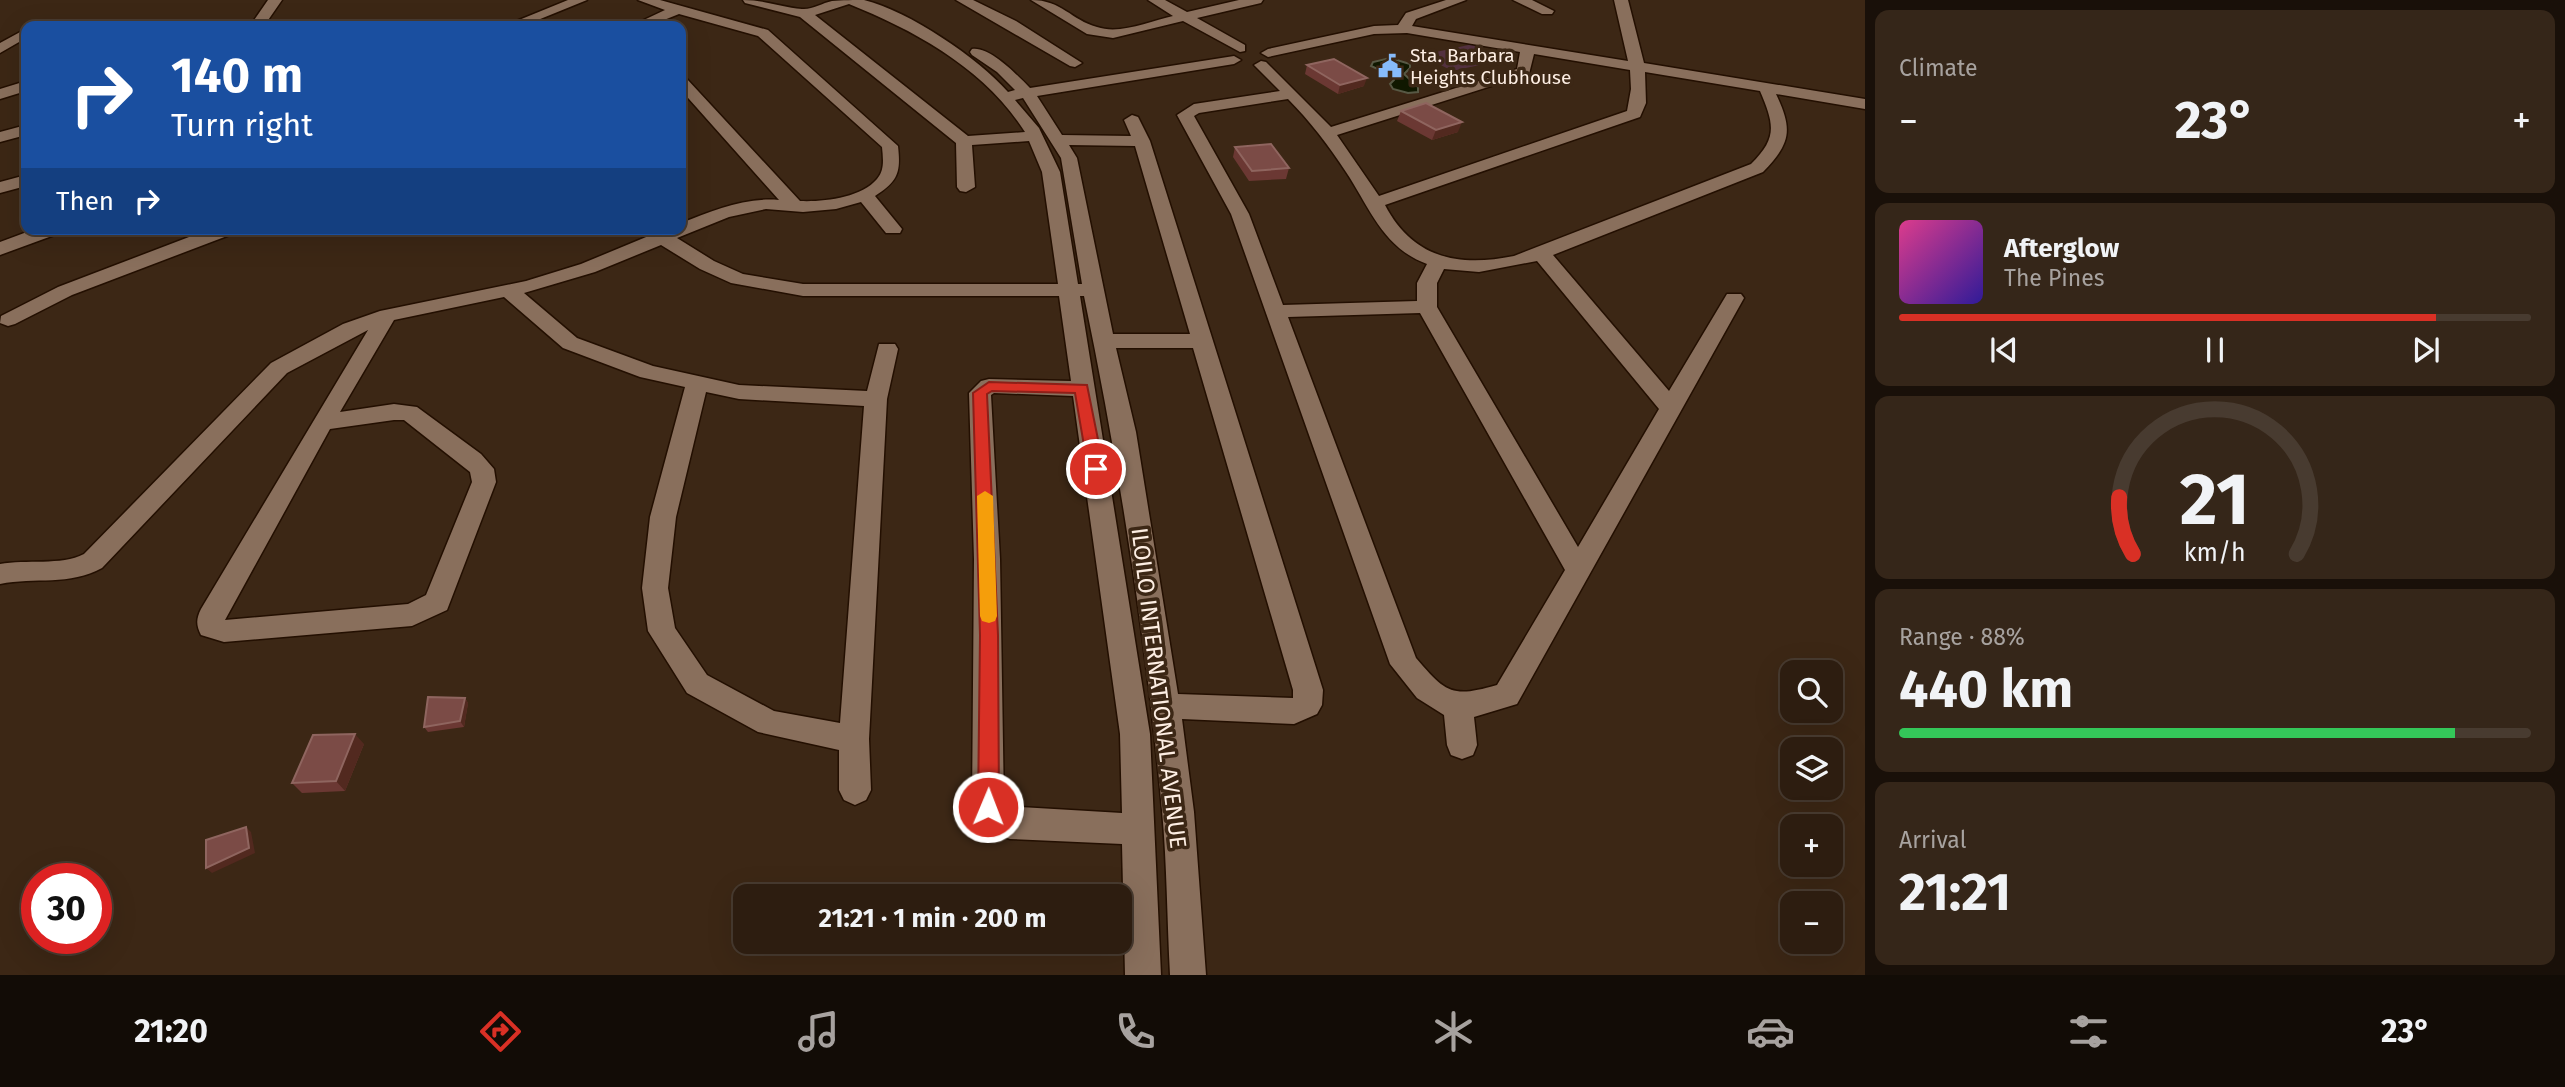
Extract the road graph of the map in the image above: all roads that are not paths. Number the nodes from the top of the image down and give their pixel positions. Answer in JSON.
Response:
{"nodes":[{"id":1,"x":275,"y":0,"type":"edge"},
{"id":2,"x":580,"y":0,"type":"edge"},
{"id":3,"x":645,"y":0,"type":"edge"},
{"id":4,"x":750,"y":0,"type":"edge"},
{"id":5,"x":847,"y":0,"type":"edge"},
{"id":6,"x":852,"y":0,"type":"edge"},
{"id":7,"x":879,"y":0,"type":"edge"},
{"id":8,"x":963,"y":0,"type":"edge"},
{"id":9,"x":1038,"y":0,"type":"edge"},
{"id":10,"x":1155,"y":0,"type":"edge"},
{"id":11,"x":1256,"y":0,"type":"edge"},
{"id":12,"x":1459,"y":0,"type":"edge"},
{"id":13,"x":1520,"y":0,"type":"edge"},
{"id":14,"x":1621,"y":0,"type":"edge"},
{"id":15,"x":678,"y":9,"type":"junction"},
{"id":16,"x":1547,"y":11,"type":"dead end"},
{"id":17,"x":805,"y":14,"type":"junction"},
{"id":18,"x":1187,"y":16,"type":"junction"},
{"id":19,"x":260,"y":21,"type":"edge"},
{"id":20,"x":523,"y":21,"type":"edge"},
{"id":21,"x":650,"y":21,"type":"edge"},
{"id":22,"x":1407,"y":29,"type":"junction"},
{"id":23,"x":1022,"y":30,"type":"junction"},
{"id":24,"x":0,"y":34,"type":"edge"},
{"id":25,"x":21,"y":35,"type":"edge"},
{"id":26,"x":21,"y":37,"type":"edge"},
{"id":27,"x":987,"y":41,"type":"junction"},
{"id":28,"x":0,"y":49,"type":"edge"},
{"id":29,"x":1528,"y":49,"type":"junction"},
{"id":30,"x":1237,"y":54,"type":"junction"},
{"id":31,"x":1265,"y":59,"type":"junction"},
{"id":32,"x":1075,"y":63,"type":"dead end"},
{"id":33,"x":1636,"y":67,"type":"junction"},
{"id":34,"x":686,"y":86,"type":"edge"},
{"id":35,"x":21,"y":88,"type":"edge"},
{"id":36,"x":1766,"y":88,"type":"junction"},
{"id":37,"x":3,"y":93,"type":"edge"},
{"id":38,"x":1291,"y":94,"type":"junction"},
{"id":39,"x":21,"y":95,"type":"edge"},
{"id":40,"x":1016,"y":95,"type":"junction"},
{"id":41,"x":1865,"y":104,"type":"edge"},
{"id":42,"x":21,"y":131,"type":"edge"},
{"id":43,"x":1327,"y":133,"type":"junction"},
{"id":44,"x":1035,"y":136,"type":"junction"},
{"id":45,"x":0,"y":137,"type":"edge"},
{"id":46,"x":1059,"y":140,"type":"junction"},
{"id":47,"x":964,"y":141,"type":"junction"},
{"id":48,"x":21,"y":182,"type":"edge"},
{"id":49,"x":966,"y":187,"type":"dead end"},
{"id":50,"x":0,"y":188,"type":"edge"},
{"id":51,"x":865,"y":195,"type":"junction"},
{"id":52,"x":1375,"y":203,"type":"junction"},
{"id":53,"x":794,"y":206,"type":"junction"},
{"id":54,"x":686,"y":225,"type":"edge"},
{"id":55,"x":893,"y":229,"type":"dead end"},
{"id":56,"x":37,"y":235,"type":"edge"},
{"id":57,"x":213,"y":235,"type":"edge"},
{"id":58,"x":658,"y":235,"type":"edge"},
{"id":59,"x":662,"y":235,"type":"edge"},
{"id":60,"x":0,"y":249,"type":"edge"},
{"id":61,"x":1541,"y":253,"type":"junction"},
{"id":62,"x":1438,"y":262,"type":"junction"},
{"id":63,"x":1081,"y":290,"type":"junction"},
{"id":64,"x":509,"y":291,"type":"junction"},
{"id":65,"x":1734,"y":298,"type":"dead end"},
{"id":66,"x":1427,"y":307,"type":"junction"},
{"id":67,"x":1277,"y":311,"type":"junction"},
{"id":68,"x":387,"y":315,"type":"junction"},
{"id":69,"x":8,"y":320,"type":"dead end"},
{"id":70,"x":1104,"y":341,"type":"junction"},
{"id":71,"x":1203,"y":341,"type":"junction"},
{"id":72,"x":887,"y":349,"type":"dead end"},
{"id":73,"x":697,"y":384,"type":"junction"},
{"id":74,"x":1082,"y":389,"type":"junction"},
{"id":75,"x":876,"y":399,"type":"junction"},
{"id":76,"x":1670,"y":407,"type":"junction"},
{"id":77,"x":322,"y":422,"type":"junction"},
{"id":78,"x":1578,"y":569,"type":"junction"},
{"id":79,"x":0,"y":574,"type":"edge"},
{"id":80,"x":1165,"y":706,"type":"junction"},
{"id":81,"x":1458,"y":706,"type":"junction"},
{"id":82,"x":854,"y":739,"type":"junction"},
{"id":83,"x":1462,"y":745,"type":"dead end"},
{"id":84,"x":855,"y":790,"type":"dead end"},
{"id":85,"x":1140,"y":829,"type":"junction"},
{"id":86,"x":1143,"y":975,"type":"edge"},
{"id":87,"x":1188,"y":975,"type":"edge"}],
"edges":[{"from":1,"to":19,"type":"street"},
{"from":2,"to":20,"type":"street"},
{"from":3,"to":15,"type":"street"},
{"from":4,"to":17,"type":"street"},
{"from":5,"to":17,"type":"street"},
{"from":6,"to":40,"type":"street","name":"ILOILO INTERNATIONAL AVENUE"},
{"from":7,"to":27,"type":"street","name":"ILOILO INTERNATIONAL AVENUE"},
{"from":8,"to":23,"type":"street"},
{"from":9,"to":18,"type":"street"},
{"from":10,"to":18,"type":"street"},
{"from":11,"to":18,"type":"street"},
{"from":12,"to":22,"type":"street"},
{"from":13,"to":16,"type":"street"},
{"from":14,"to":33,"type":"street"},
{"from":15,"to":21,"type":"street"},
{"from":15,"to":51,"type":"street"},
{"from":17,"to":47,"type":"street"},
{"from":18,"to":30,"type":"street"},
{"from":22,"to":29,"type":"street"},
{"from":22,"to":31,"type":"street"},
{"from":23,"to":27,"type":"street"},
{"from":23,"to":32,"type":"street"},
{"from":24,"to":25,"type":"street"},
{"from":26,"to":28,"type":"street"},
{"from":27,"to":40,"type":"street","name":"ILOILO INTERNATIONAL AVENUE"},
{"from":29,"to":33,"type":"street"},
{"from":29,"to":43,"type":"street"},
{"from":30,"to":31,"type":"street"},
{"from":30,"to":40,"type":"street"},
{"from":31,"to":38,"type":"street"},
{"from":33,"to":36,"type":"street"},
{"from":33,"to":52,"type":"street"},
{"from":34,"to":53,"type":"street"},
{"from":35,"to":37,"type":"street"},
{"from":36,"to":41,"type":"street"},
{"from":36,"to":61,"type":"street"},
{"from":37,"to":39,"type":"street"},
{"from":38,"to":43,"type":"street"},
{"from":38,"to":67,"type":"street"},
{"from":40,"to":44,"type":"street","name":"ILOILO INTERNATIONAL AVENUE"},
{"from":40,"to":46,"type":"street","name":"ILOILO INTERNATIONAL AVENUE"},
{"from":42,"to":45,"type":"street"},
{"from":43,"to":52,"type":"street"},
{"from":44,"to":47,"type":"street"},
{"from":44,"to":63,"type":"street","name":"ILOILO INTERNATIONAL AVENUE"},
{"from":46,"to":63,"type":"street","name":"ILOILO INTERNATIONAL AVENUE"},
{"from":46,"to":71,"type":"street"},
{"from":47,"to":49,"type":"street"},
{"from":48,"to":50,"type":"street"},
{"from":51,"to":53,"type":"street"},
{"from":51,"to":55,"type":"street"},
{"from":52,"to":62,"type":"street"},
{"from":53,"to":54,"type":"street"},
{"from":56,"to":60,"type":"street"},
{"from":57,"to":69,"type":"street"},
{"from":58,"to":64,"type":"street"},
{"from":59,"to":63,"type":"street"},
{"from":61,"to":62,"type":"street"},
{"from":61,"to":76,"type":"street"},
{"from":62,"to":66,"type":"street"},
{"from":63,"to":70,"type":"street","name":"ILOILO INTERNATIONAL AVENUE"},
{"from":63,"to":74,"type":"street","name":"ILOILO INTERNATIONAL AVENUE"},
{"from":64,"to":68,"type":"street"},
{"from":64,"to":73,"type":"street"},
{"from":65,"to":76,"type":"street"},
{"from":66,"to":67,"type":"street"},
{"from":66,"to":78,"type":"street"},
{"from":67,"to":81,"type":"street"},
{"from":68,"to":77,"type":"street"},
{"from":68,"to":79,"type":"street"},
{"from":70,"to":71,"type":"street"},
{"from":70,"to":80,"type":"street","name":"ILOILO INTERNATIONAL AVENUE"},
{"from":71,"to":80,"type":"street"},
{"from":72,"to":75,"type":"street"},
{"from":73,"to":75,"type":"street"},
{"from":73,"to":82,"type":"street"},
{"from":74,"to":85,"type":"street","name":"ILOILO INTERNATIONAL AVENUE"},
{"from":74,"to":85,"type":"street"},
{"from":75,"to":82,"type":"street"},
{"from":76,"to":78,"type":"street"},
{"from":77,"to":77,"type":"street"},
{"from":78,"to":81,"type":"street"},
{"from":80,"to":87,"type":"street","name":"ILOILO INTERNATIONAL AVENUE"},
{"from":81,"to":83,"type":"street"},
{"from":82,"to":84,"type":"street"},
{"from":85,"to":86,"type":"street","name":"ILOILO INTERNATIONAL AVENUE"}]}
